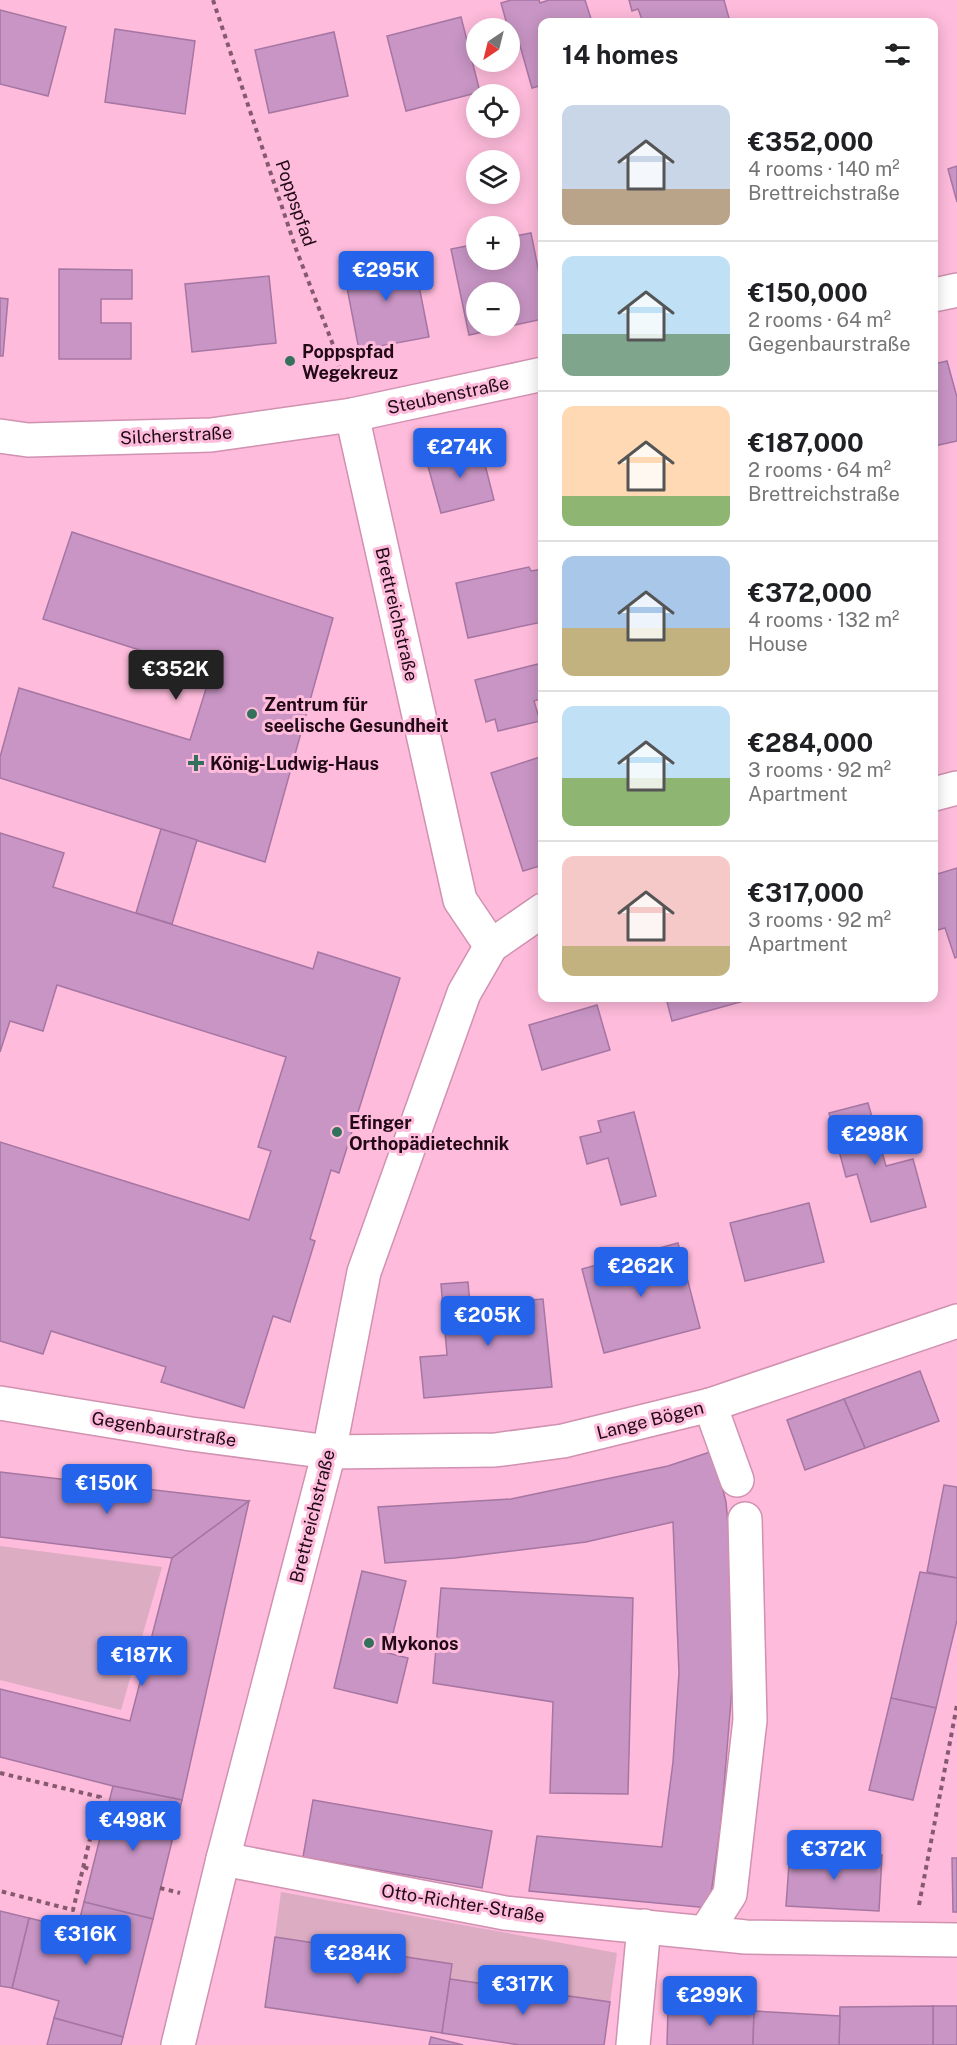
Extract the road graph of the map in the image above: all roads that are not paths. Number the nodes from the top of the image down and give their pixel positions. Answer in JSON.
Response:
{"nodes":[{"id":1,"x":957,"y":290,"type":"edge"},
{"id":2,"x":938,"y":294,"type":"edge"},
{"id":3,"x":538,"y":375,"type":"edge"},
{"id":4,"x":352,"y":415,"type":"junction"},
{"id":5,"x":0,"y":436,"type":"edge"},
{"id":6,"x":957,"y":788,"type":"edge"},
{"id":7,"x":938,"y":793,"type":"edge"},
{"id":8,"x":538,"y":913,"type":"edge"},
{"id":9,"x":491,"y":946,"type":"junction"},
{"id":10,"x":957,"y":1321,"type":"edge"},
{"id":11,"x":0,"y":1403,"type":"edge"},
{"id":12,"x":710,"y":1405,"type":"junction"},
{"id":13,"x":329,"y":1452,"type":"junction"},
{"id":14,"x":737,"y":1480,"type":"dead end"},
{"id":15,"x":746,"y":1519,"type":"dead end"},
{"id":16,"x":223,"y":1859,"type":"junction"},
{"id":17,"x":644,"y":1926,"type":"junction"},
{"id":18,"x":705,"y":1933,"type":"junction"},
{"id":19,"x":957,"y":1940,"type":"edge"},
{"id":20,"x":178,"y":2045,"type":"edge"},
{"id":21,"x":633,"y":2045,"type":"edge"}],
"edges":[{"from":1,"to":2,"type":"street"},
{"from":3,"to":4,"type":"street","name":"Steubenstraße"},
{"from":4,"to":5,"type":"street","name":"Silcherstraße"},
{"from":4,"to":9,"type":"street","name":"Brettreichstraße"},
{"from":6,"to":7,"type":"street"},
{"from":8,"to":9,"type":"street"},
{"from":9,"to":13,"type":"street","name":"Brettreichstraße"},
{"from":10,"to":12,"type":"street","name":"Lange Bögen"},
{"from":11,"to":13,"type":"street","name":"Gegenbaurstraße"},
{"from":12,"to":13,"type":"street","name":"Lange Bögen"},
{"from":12,"to":14,"type":"street"},
{"from":13,"to":16,"type":"street","name":"Brettreichstraße"},
{"from":15,"to":18,"type":"street"},
{"from":16,"to":17,"type":"street","name":"Otto-Richter-Straße"},
{"from":16,"to":20,"type":"street","name":"Brettreichstraße"},
{"from":17,"to":18,"type":"street","name":"Otto-Richter-Straße"},
{"from":17,"to":21,"type":"street"},
{"from":18,"to":19,"type":"street","name":"Otto-Richter-Straße"}]}
